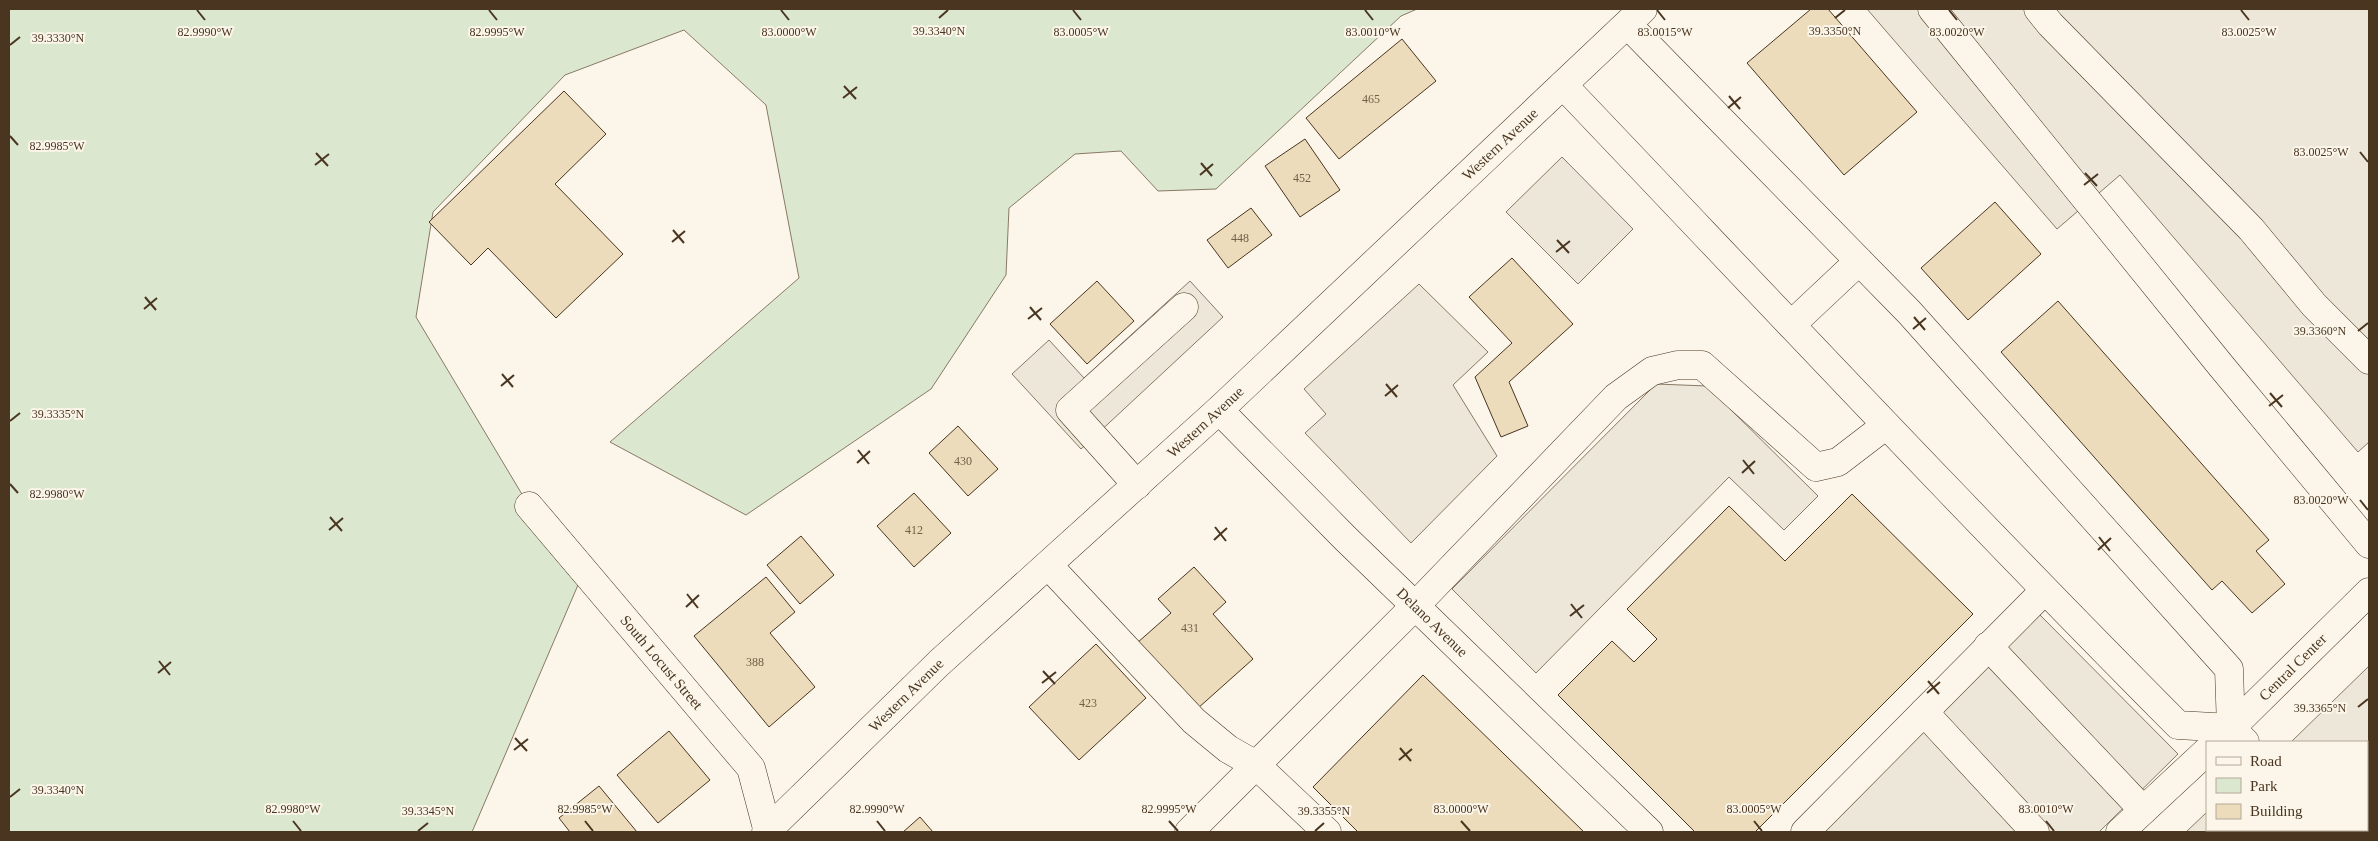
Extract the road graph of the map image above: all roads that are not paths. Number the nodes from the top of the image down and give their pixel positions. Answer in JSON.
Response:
{"nodes":[{"id":1,"x":1932,"y":9,"type":"edge"},
{"id":2,"x":2038,"y":9,"type":"edge"},
{"id":3,"x":1636,"y":17,"type":"edge"},
{"id":4,"x":1563,"y":84,"type":"junction"},
{"id":5,"x":1859,"y":261,"type":"junction"},
{"id":6,"x":1184,"y":307,"type":"dead end"},
{"id":7,"x":1791,"y":325,"type":"junction"},
{"id":8,"x":2369,"y":360,"type":"edge"},
{"id":9,"x":1219,"y":410,"type":"junction"},
{"id":10,"x":1885,"y":426,"type":"junction"},
{"id":11,"x":1138,"y":485,"type":"junction"},
{"id":12,"x":529,"y":506,"type":"dead end"},
{"id":13,"x":2369,"y":544,"type":"edge"},
{"id":14,"x":1048,"y":565,"type":"junction"},
{"id":15,"x":2044,"y":591,"type":"junction"},
{"id":16,"x":2369,"y":592,"type":"edge"},
{"id":17,"x":1415,"y":606,"type":"junction"},
{"id":18,"x":1988,"y":646,"type":"junction"},
{"id":19,"x":1924,"y":712,"type":"junction"},
{"id":20,"x":2231,"y":738,"type":"edge"},
{"id":21,"x":2206,"y":752,"type":"edge"},
{"id":22,"x":1256,"y":765,"type":"junction"},
{"id":23,"x":2143,"y":810,"type":"junction"},
{"id":24,"x":767,"y":832,"type":"edge"},
{"id":25,"x":1189,"y":832,"type":"edge"},
{"id":26,"x":1327,"y":832,"type":"edge"},
{"id":27,"x":1649,"y":832,"type":"edge"},
{"id":28,"x":1805,"y":832,"type":"edge"},
{"id":29,"x":2035,"y":832,"type":"edge"},
{"id":30,"x":2120,"y":832,"type":"edge"}],
"edges":[{"from":1,"to":13,"type":"main road"},
{"from":2,"to":8,"type":"main road"},
{"from":3,"to":4,"type":"main road","name":"Western Avenue"},
{"from":3,"to":5,"type":"main road"},
{"from":4,"to":7,"type":"main road"},
{"from":4,"to":9,"type":"main road","name":"Western Avenue"},
{"from":5,"to":7,"type":"main road"},
{"from":5,"to":20,"type":"main road"},
{"from":6,"to":11,"type":"main road"},
{"from":7,"to":10,"type":"main road"},
{"from":9,"to":11,"type":"main road","name":"Western Avenue"},
{"from":9,"to":17,"type":"main road","name":"Delano Avenue"},
{"from":10,"to":15,"type":"main road"},
{"from":10,"to":17,"type":"main road"},
{"from":11,"to":14,"type":"main road","name":"Western Avenue"},
{"from":12,"to":24,"type":"main road","name":"South Locust Street"},
{"from":14,"to":22,"type":"main road"},
{"from":14,"to":24,"type":"main road","name":"Western Avenue"},
{"from":15,"to":18,"type":"main road"},
{"from":15,"to":20,"type":"main road"},
{"from":16,"to":20,"type":"main road","name":"Central Center"},
{"from":17,"to":22,"type":"main road"},
{"from":17,"to":27,"type":"main road","name":"Delano Avenue"},
{"from":18,"to":19,"type":"main road"},
{"from":18,"to":23,"type":"main road"},
{"from":19,"to":28,"type":"main road"},
{"from":19,"to":29,"type":"main road"},
{"from":21,"to":23,"type":"main road"},
{"from":22,"to":25,"type":"main road"},
{"from":22,"to":26,"type":"main road"},
{"from":23,"to":30,"type":"main road"}]}
